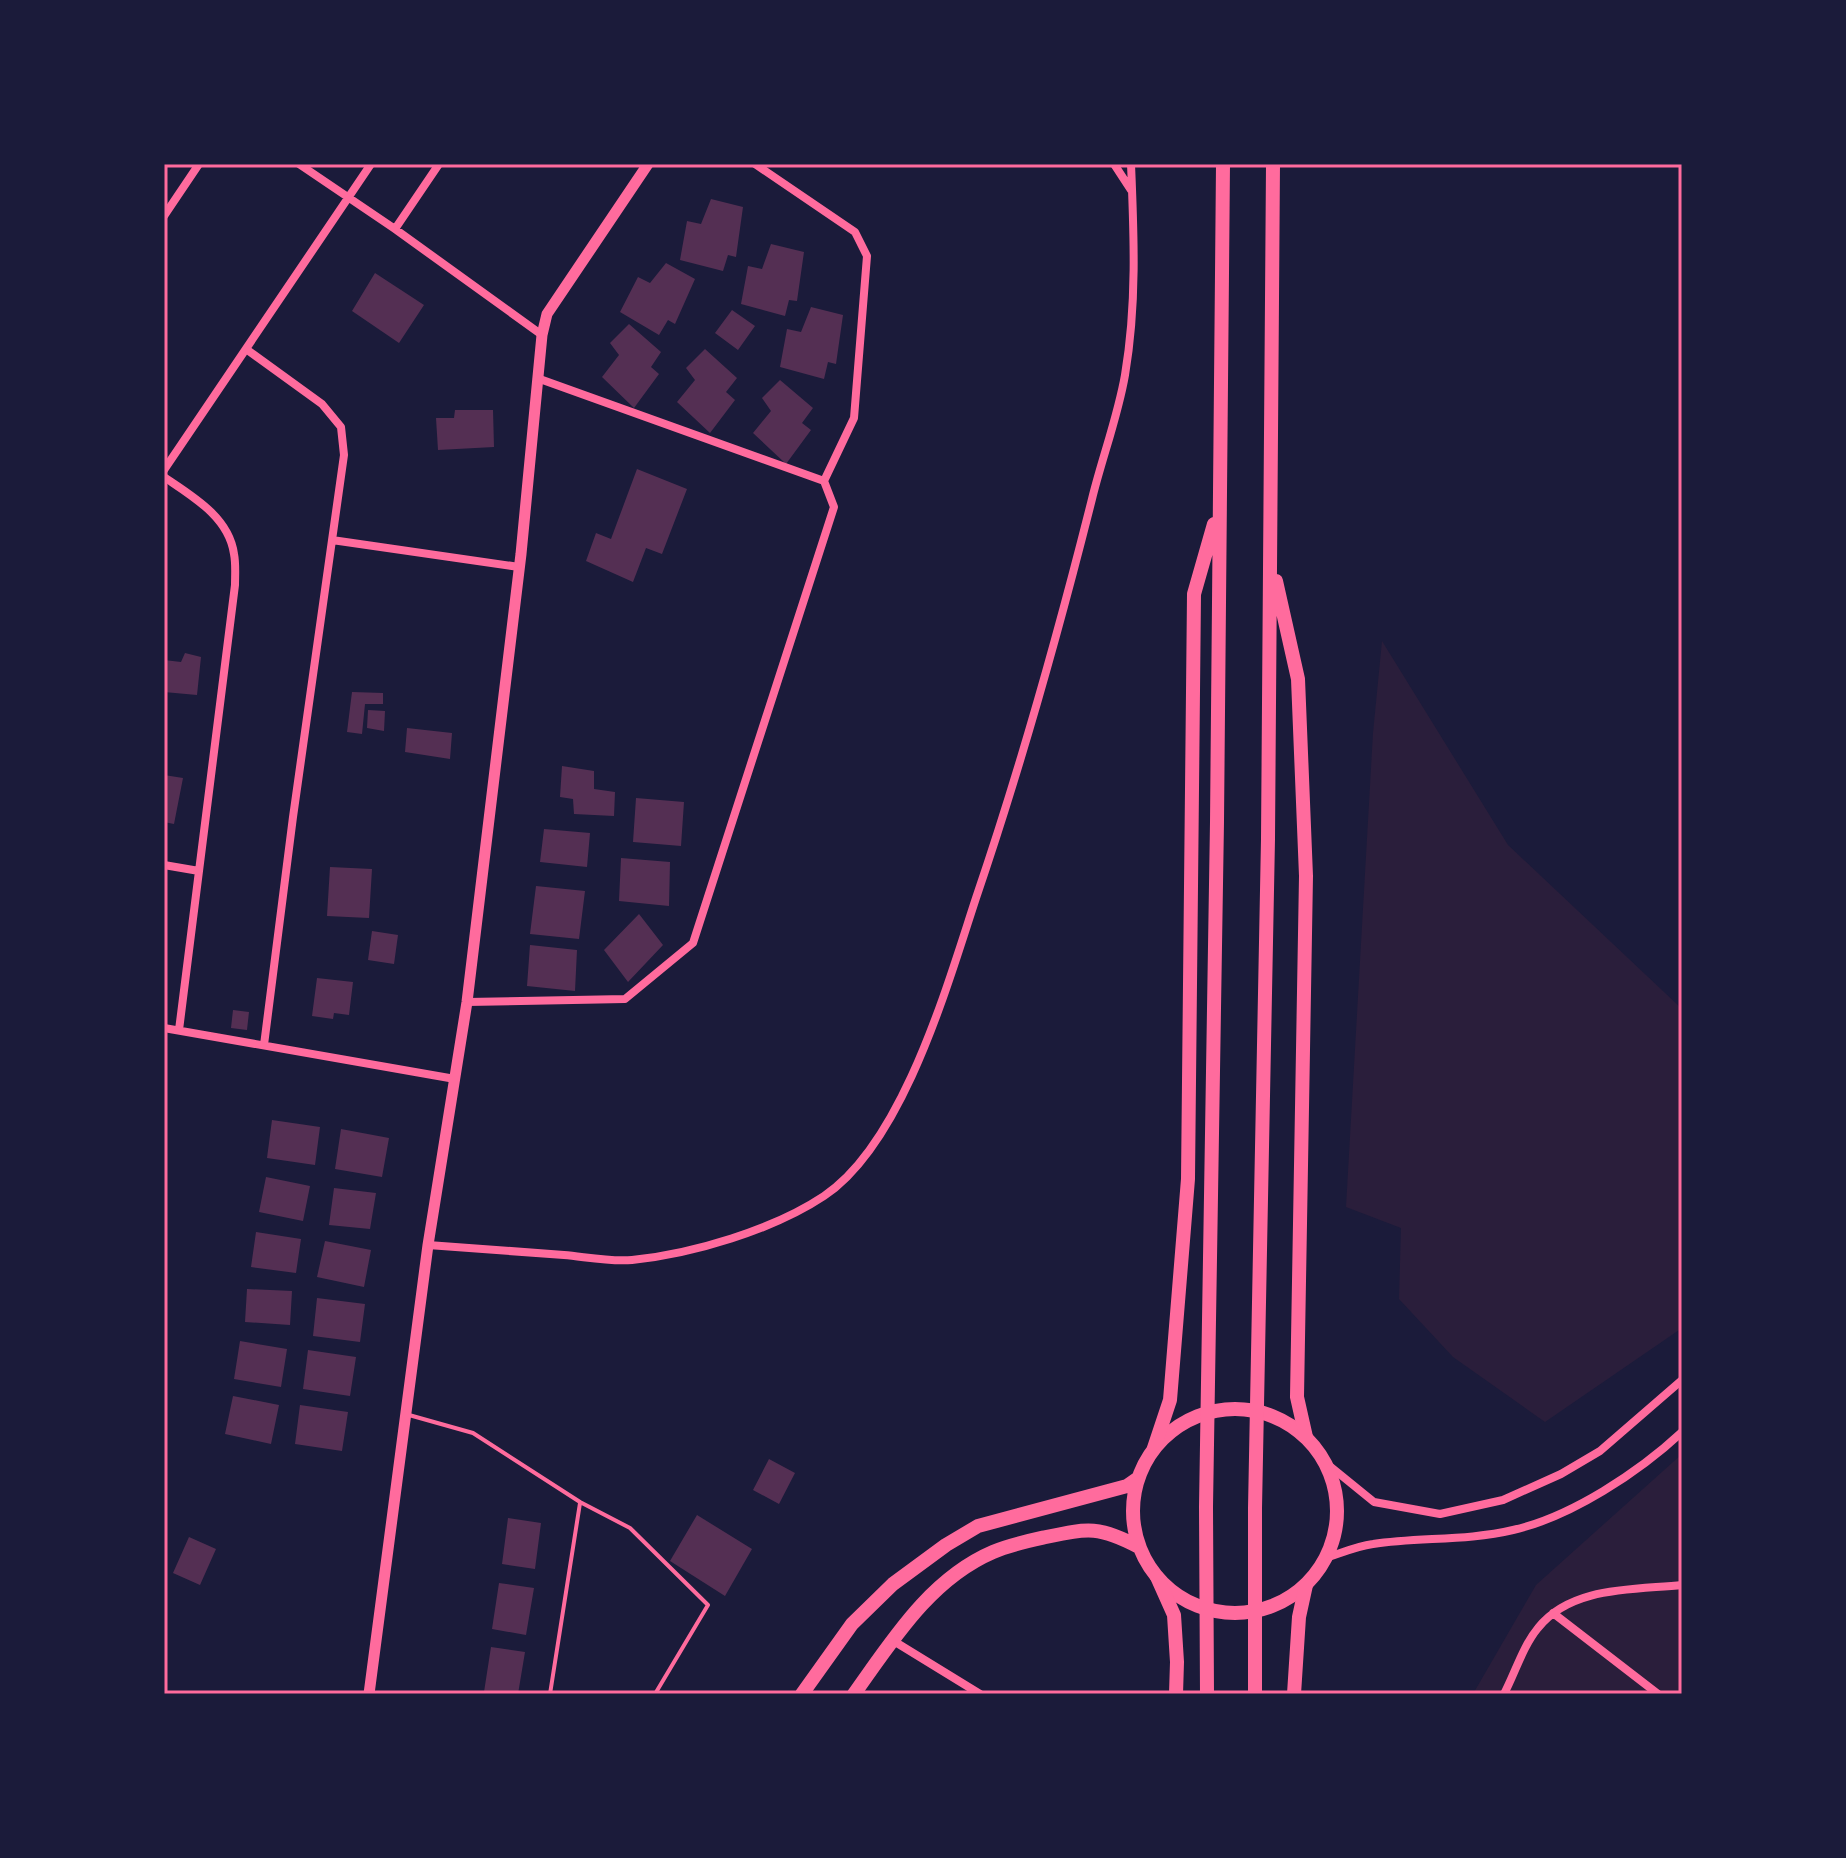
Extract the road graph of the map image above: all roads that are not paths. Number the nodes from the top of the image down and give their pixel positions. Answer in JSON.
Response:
{"nodes":[{"id":1,"x":199,"y":164,"type":"edge"},
{"id":2,"x":299,"y":164,"type":"edge"},
{"id":3,"x":371,"y":164,"type":"edge"},
{"id":4,"x":439,"y":164,"type":"edge"},
{"id":5,"x":648,"y":164,"type":"edge"},
{"id":6,"x":755,"y":164,"type":"edge"},
{"id":7,"x":1114,"y":164,"type":"edge"},
{"id":8,"x":1131,"y":164,"type":"edge"},
{"id":9,"x":1223,"y":164,"type":"edge"},
{"id":10,"x":1273,"y":164,"type":"edge"},
{"id":11,"x":1132,"y":192,"type":"junction"},
{"id":12,"x":350,"y":197,"type":"junction"},
{"id":13,"x":164,"y":216,"type":"edge"},
{"id":14,"x":395,"y":229,"type":"junction"},
{"id":15,"x":542,"y":335,"type":"junction"},
{"id":16,"x":246,"y":349,"type":"junction"},
{"id":17,"x":537,"y":378,"type":"junction"},
{"id":18,"x":164,"y":470,"type":"edge"},
{"id":19,"x":164,"y":477,"type":"edge"},
{"id":20,"x":824,"y":481,"type":"junction"},
{"id":21,"x":1220,"y":504,"type":"junction"},
{"id":22,"x":332,"y":540,"type":"junction"},
{"id":23,"x":1270,"y":555,"type":"junction"},
{"id":24,"x":519,"y":567,"type":"junction"},
{"id":25,"x":164,"y":865,"type":"edge"},
{"id":26,"x":199,"y":871,"type":"junction"},
{"id":27,"x":467,"y":1002,"type":"junction"},
{"id":28,"x":164,"y":1028,"type":"edge"},
{"id":29,"x":179,"y":1030,"type":"junction"},
{"id":30,"x":264,"y":1045,"type":"junction"},
{"id":31,"x":455,"y":1079,"type":"junction"},
{"id":32,"x":428,"y":1245,"type":"junction"},
{"id":33,"x":1682,"y":1380,"type":"edge"},
{"id":34,"x":407,"y":1414,"type":"junction"},
{"id":35,"x":1682,"y":1432,"type":"edge"},
{"id":36,"x":1306,"y":1437,"type":"junction"},
{"id":37,"x":1154,"y":1448,"type":"junction"},
{"id":38,"x":1326,"y":1463,"type":"junction"},
{"id":39,"x":1137,"y":1479,"type":"junction"},
{"id":40,"x":580,"y":1502,"type":"junction"},
{"id":41,"x":1139,"y":1547,"type":"junction"},
{"id":42,"x":1326,"y":1558,"type":"junction"},
{"id":43,"x":1157,"y":1577,"type":"junction"},
{"id":44,"x":1306,"y":1585,"type":"junction"},
{"id":45,"x":1682,"y":1585,"type":"edge"},
{"id":46,"x":1553,"y":1613,"type":"junction"},
{"id":47,"x":892,"y":1640,"type":"junction"},
{"id":48,"x":369,"y":1694,"type":"edge"},
{"id":49,"x":550,"y":1694,"type":"edge"},
{"id":50,"x":655,"y":1694,"type":"edge"},
{"id":51,"x":802,"y":1694,"type":"edge"},
{"id":52,"x":854,"y":1694,"type":"edge"},
{"id":53,"x":980,"y":1694,"type":"edge"},
{"id":54,"x":1176,"y":1694,"type":"edge"},
{"id":55,"x":1207,"y":1694,"type":"edge"},
{"id":56,"x":1255,"y":1694,"type":"edge"},
{"id":57,"x":1294,"y":1694,"type":"edge"},
{"id":58,"x":1504,"y":1694,"type":"edge"},
{"id":59,"x":1658,"y":1694,"type":"edge"}],
"edges":[{"from":1,"to":13,"type":"street"},
{"from":2,"to":12,"type":"street"},
{"from":3,"to":12,"type":"street"},
{"from":4,"to":14,"type":"street"},
{"from":5,"to":15,"type":"street"},
{"from":6,"to":20,"type":"street"},
{"from":7,"to":11,"type":"street"},
{"from":8,"to":11,"type":"street"},
{"from":9,"to":21,"type":"main road"},
{"from":10,"to":23,"type":"main road"},
{"from":11,"to":32,"type":"street"},
{"from":12,"to":14,"type":"street"},
{"from":12,"to":16,"type":"street"},
{"from":14,"to":15,"type":"street"},
{"from":15,"to":17,"type":"street"},
{"from":16,"to":18,"type":"street"},
{"from":16,"to":22,"type":"street"},
{"from":17,"to":20,"type":"street"},
{"from":17,"to":24,"type":"street"},
{"from":19,"to":26,"type":"street"},
{"from":20,"to":27,"type":"street"},
{"from":21,"to":37,"type":"main road"},
{"from":21,"to":55,"type":"main road"},
{"from":22,"to":24,"type":"street"},
{"from":22,"to":30,"type":"street"},
{"from":23,"to":36,"type":"main road"},
{"from":23,"to":56,"type":"main road"},
{"from":24,"to":27,"type":"street"},
{"from":25,"to":26,"type":"street"},
{"from":26,"to":29,"type":"street"},
{"from":27,"to":31,"type":"street"},
{"from":28,"to":29,"type":"street"},
{"from":29,"to":30,"type":"street"},
{"from":30,"to":31,"type":"street"},
{"from":31,"to":32,"type":"street"},
{"from":32,"to":34,"type":"street"},
{"from":33,"to":38,"type":"street"},
{"from":34,"to":40,"type":"lane"},
{"from":34,"to":48,"type":"street"},
{"from":35,"to":42,"type":"street"},
{"from":36,"to":37,"type":"main road"},
{"from":36,"to":38,"type":"main road"},
{"from":37,"to":39,"type":"main road"},
{"from":38,"to":42,"type":"main road"},
{"from":39,"to":41,"type":"main road"},
{"from":39,"to":51,"type":"main road"},
{"from":40,"to":49,"type":"lane"},
{"from":40,"to":50,"type":"lane"},
{"from":41,"to":43,"type":"main road"},
{"from":41,"to":47,"type":"main road"},
{"from":42,"to":44,"type":"main road"},
{"from":43,"to":44,"type":"main road"},
{"from":43,"to":54,"type":"main road"},
{"from":44,"to":57,"type":"main road"},
{"from":45,"to":46,"type":"street"},
{"from":46,"to":58,"type":"street"},
{"from":46,"to":59,"type":"street"},
{"from":47,"to":52,"type":"main road"},
{"from":47,"to":53,"type":"street"}]}
